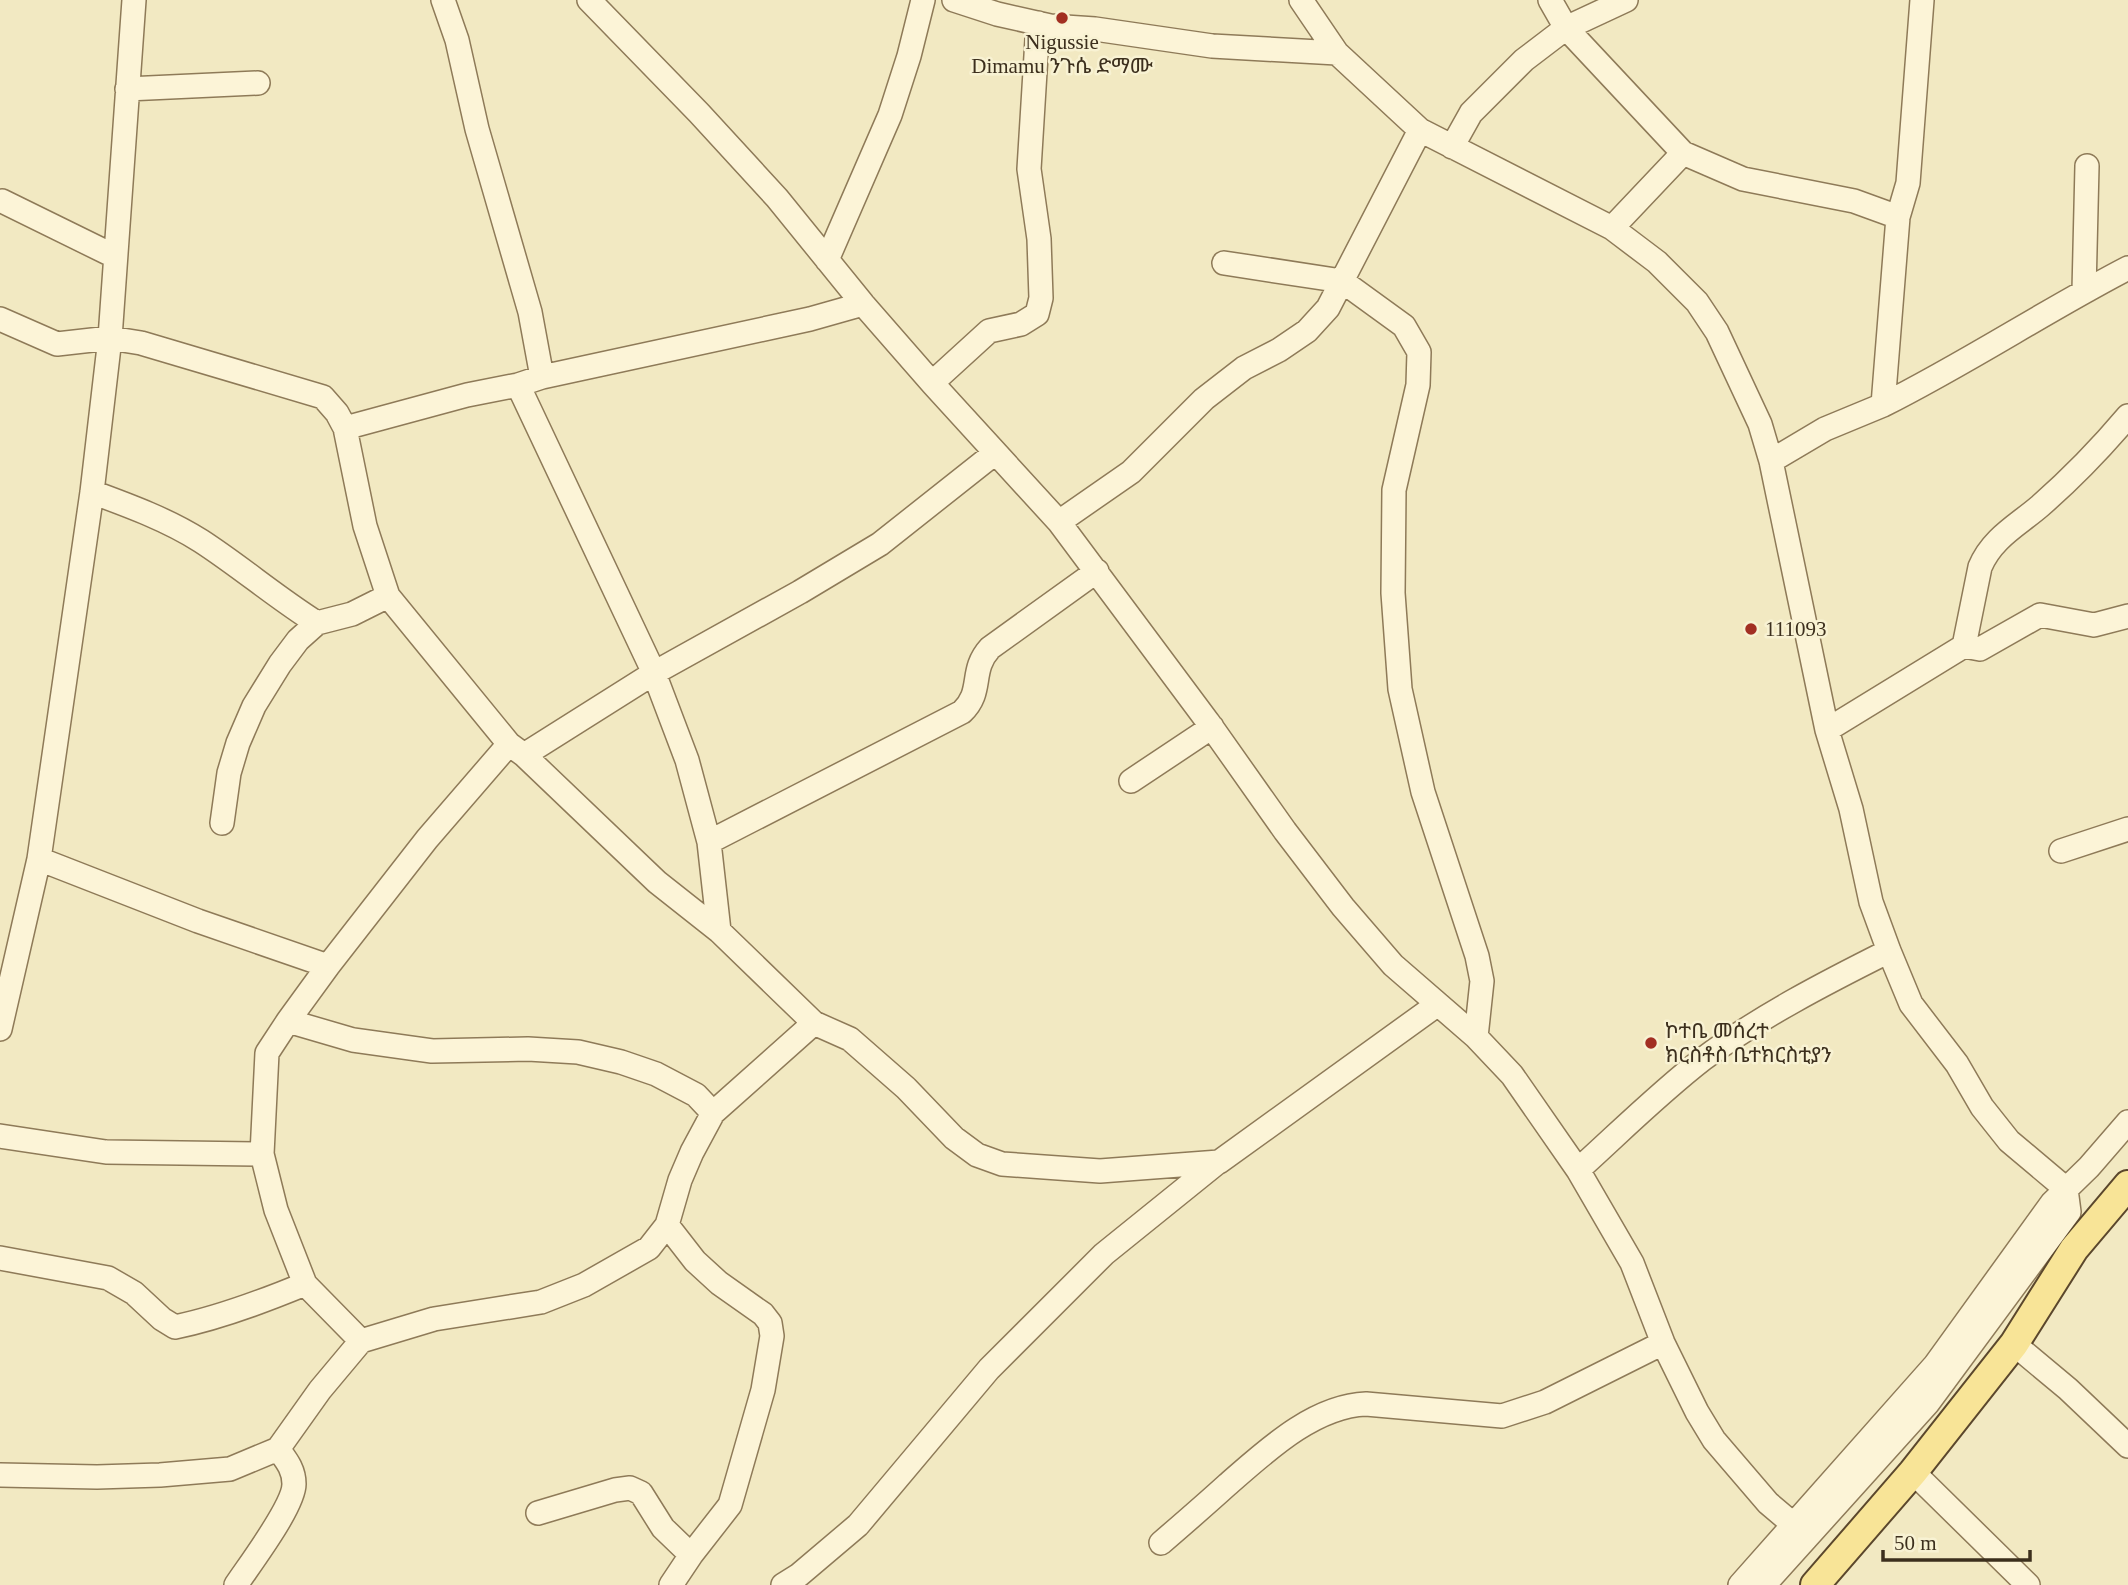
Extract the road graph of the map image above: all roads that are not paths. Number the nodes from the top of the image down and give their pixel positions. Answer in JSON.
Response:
{"nodes":[{"id":1,"x":134,"y":0,"type":"edge"},
{"id":2,"x":443,"y":0,"type":"edge"},
{"id":3,"x":589,"y":0,"type":"edge"},
{"id":4,"x":923,"y":0,"type":"edge"},
{"id":5,"x":954,"y":0,"type":"edge"},
{"id":6,"x":1301,"y":0,"type":"edge"},
{"id":7,"x":1550,"y":0,"type":"edge"},
{"id":8,"x":1626,"y":0,"type":"edge"},
{"id":9,"x":1922,"y":0,"type":"edge"},
{"id":10,"x":1038,"y":23,"type":"junction"},
{"id":11,"x":1566,"y":28,"type":"junction"},
{"id":12,"x":1337,"y":53,"type":"junction"},
{"id":13,"x":258,"y":83,"type":"dead end"},
{"id":14,"x":127,"y":89,"type":"junction"},
{"id":15,"x":1420,"y":130,"type":"junction"},
{"id":16,"x":1452,"y":147,"type":"junction"},
{"id":17,"x":1682,"y":153,"type":"junction"},
{"id":18,"x":2087,"y":166,"type":"dead end"},
{"id":19,"x":2,"y":201,"type":"dead end"},
{"id":20,"x":1898,"y":218,"type":"junction"},
{"id":21,"x":1612,"y":228,"type":"junction"},
{"id":22,"x":114,"y":256,"type":"junction"},
{"id":23,"x":827,"y":260,"type":"junction"},
{"id":24,"x":1224,"y":263,"type":"dead end"},
{"id":25,"x":2128,"y":268,"type":"edge"},
{"id":26,"x":1342,"y":281,"type":"junction"},
{"id":27,"x":2084,"y":291,"type":"junction"},
{"id":28,"x":863,"y":304,"type":"junction"},
{"id":29,"x":0,"y":319,"type":"edge"},
{"id":30,"x":110,"y":338,"type":"junction"},
{"id":31,"x":542,"y":377,"type":"junction"},
{"id":32,"x":932,"y":383,"type":"junction"},
{"id":33,"x":518,"y":385,"type":"junction"},
{"id":34,"x":1883,"y":405,"type":"junction"},
{"id":35,"x":2128,"y":416,"type":"edge"},
{"id":36,"x":345,"y":428,"type":"junction"},
{"id":37,"x":995,"y":453,"type":"junction"},
{"id":38,"x":1772,"y":461,"type":"junction"},
{"id":39,"x":92,"y":492,"type":"junction"},
{"id":40,"x":1059,"y":522,"type":"junction"},
{"id":41,"x":1097,"y":571,"type":"junction"},
{"id":42,"x":388,"y":596,"type":"junction"},
{"id":43,"x":2128,"y":616,"type":"edge"},
{"id":44,"x":317,"y":623,"type":"junction"},
{"id":45,"x":1964,"y":646,"type":"junction"},
{"id":46,"x":654,"y":673,"type":"junction"},
{"id":47,"x":1212,"y":727,"type":"junction"},
{"id":48,"x":1827,"y":730,"type":"junction"},
{"id":49,"x":516,"y":749,"type":"junction"},
{"id":50,"x":1131,"y":781,"type":"dead end"},
{"id":51,"x":222,"y":822,"type":"dead end"},
{"id":52,"x":2128,"y":829,"type":"edge"},
{"id":53,"x":709,"y":842,"type":"junction"},
{"id":54,"x":2062,"y":851,"type":"dead end"},
{"id":55,"x":39,"y":859,"type":"junction"},
{"id":56,"x":719,"y":931,"type":"junction"},
{"id":57,"x":1889,"y":951,"type":"junction"},
{"id":58,"x":328,"y":967,"type":"junction"},
{"id":59,"x":1438,"y":1004,"type":"junction"},
{"id":60,"x":288,"y":1021,"type":"junction"},
{"id":61,"x":814,"y":1023,"type":"junction"},
{"id":62,"x":0,"y":1029,"type":"edge"},
{"id":63,"x":1476,"y":1037,"type":"junction"},
{"id":64,"x":713,"y":1113,"type":"junction"},
{"id":65,"x":2128,"y":1122,"type":"edge"},
{"id":66,"x":0,"y":1136,"type":"edge"},
{"id":67,"x":262,"y":1154,"type":"junction"},
{"id":68,"x":1219,"y":1162,"type":"junction"},
{"id":69,"x":1578,"y":1170,"type":"junction"},
{"id":70,"x":2128,"y":1185,"type":"edge"},
{"id":71,"x":2066,"y":1189,"type":"junction"},
{"id":72,"x":667,"y":1225,"type":"junction"},
{"id":73,"x":0,"y":1258,"type":"edge"},
{"id":74,"x":305,"y":1284,"type":"junction"},
{"id":75,"x":361,"y":1341,"type":"junction"},
{"id":76,"x":1663,"y":1343,"type":"junction"},
{"id":77,"x":2014,"y":1344,"type":"junction"},
{"id":78,"x":2128,"y":1446,"type":"edge"},
{"id":79,"x":278,"y":1449,"type":"junction"},
{"id":80,"x":1913,"y":1472,"type":"junction"},
{"id":81,"x":0,"y":1475,"type":"edge"},
{"id":82,"x":538,"y":1513,"type":"dead end"},
{"id":83,"x":1800,"y":1530,"type":"junction"},
{"id":84,"x":1161,"y":1543,"type":"dead end"},
{"id":85,"x":691,"y":1555,"type":"junction"},
{"id":86,"x":236,"y":1585,"type":"edge"},
{"id":87,"x":671,"y":1585,"type":"edge"},
{"id":88,"x":783,"y":1585,"type":"edge"},
{"id":89,"x":1740,"y":1585,"type":"edge"},
{"id":90,"x":1765,"y":1585,"type":"edge"},
{"id":91,"x":1815,"y":1585,"type":"edge"},
{"id":92,"x":2028,"y":1585,"type":"edge"}],
"edges":[{"from":1,"to":14,"type":"street"},
{"from":2,"to":31,"type":"street"},
{"from":3,"to":23,"type":"street"},
{"from":4,"to":23,"type":"street"},
{"from":5,"to":10,"type":"street"},
{"from":6,"to":12,"type":"street"},
{"from":7,"to":11,"type":"street"},
{"from":8,"to":11,"type":"street"},
{"from":9,"to":20,"type":"street"},
{"from":10,"to":12,"type":"street"},
{"from":10,"to":32,"type":"street"},
{"from":11,"to":16,"type":"street"},
{"from":11,"to":17,"type":"street"},
{"from":12,"to":15,"type":"street"},
{"from":13,"to":14,"type":"street"},
{"from":14,"to":22,"type":"street"},
{"from":15,"to":16,"type":"street"},
{"from":15,"to":26,"type":"street"},
{"from":16,"to":21,"type":"street"},
{"from":17,"to":20,"type":"street"},
{"from":17,"to":21,"type":"street"},
{"from":18,"to":27,"type":"street"},
{"from":19,"to":22,"type":"street"},
{"from":20,"to":34,"type":"street"},
{"from":21,"to":38,"type":"street"},
{"from":22,"to":30,"type":"street"},
{"from":23,"to":28,"type":"street"},
{"from":24,"to":26,"type":"street"},
{"from":25,"to":27,"type":"street"},
{"from":26,"to":40,"type":"street"},
{"from":26,"to":63,"type":"street"},
{"from":27,"to":34,"type":"street"},
{"from":28,"to":31,"type":"street"},
{"from":28,"to":32,"type":"street"},
{"from":29,"to":30,"type":"street"},
{"from":30,"to":36,"type":"street"},
{"from":30,"to":39,"type":"street"},
{"from":31,"to":33,"type":"street"},
{"from":32,"to":37,"type":"street"},
{"from":33,"to":36,"type":"street"},
{"from":33,"to":46,"type":"street"},
{"from":34,"to":38,"type":"street"},
{"from":35,"to":45,"type":"street"},
{"from":36,"to":42,"type":"street"},
{"from":37,"to":40,"type":"street"},
{"from":37,"to":46,"type":"street"},
{"from":38,"to":48,"type":"street"},
{"from":39,"to":44,"type":"street"},
{"from":39,"to":55,"type":"street"},
{"from":40,"to":41,"type":"street"},
{"from":41,"to":47,"type":"street"},
{"from":41,"to":53,"type":"street"},
{"from":42,"to":44,"type":"street"},
{"from":42,"to":49,"type":"street"},
{"from":43,"to":45,"type":"street"},
{"from":44,"to":51,"type":"street"},
{"from":45,"to":48,"type":"street"},
{"from":46,"to":49,"type":"street"},
{"from":46,"to":53,"type":"street"},
{"from":47,"to":50,"type":"street"},
{"from":47,"to":59,"type":"street"},
{"from":48,"to":57,"type":"street"},
{"from":49,"to":56,"type":"street"},
{"from":49,"to":58,"type":"street"},
{"from":52,"to":54,"type":"street"},
{"from":53,"to":56,"type":"street"},
{"from":55,"to":58,"type":"street"},
{"from":55,"to":62,"type":"street"},
{"from":56,"to":61,"type":"street"},
{"from":57,"to":69,"type":"street"},
{"from":57,"to":71,"type":"street"},
{"from":58,"to":60,"type":"street"},
{"from":59,"to":63,"type":"street"},
{"from":59,"to":68,"type":"street"},
{"from":60,"to":64,"type":"street"},
{"from":60,"to":67,"type":"street"},
{"from":61,"to":64,"type":"street"},
{"from":61,"to":68,"type":"street"},
{"from":63,"to":69,"type":"street"},
{"from":64,"to":72,"type":"street"},
{"from":65,"to":71,"type":"street"},
{"from":66,"to":67,"type":"street"},
{"from":67,"to":74,"type":"street"},
{"from":68,"to":88,"type":"street"},
{"from":69,"to":76,"type":"street"},
{"from":70,"to":77,"type":"main road"},
{"from":71,"to":83,"type":"street"},
{"from":72,"to":75,"type":"street"},
{"from":72,"to":85,"type":"street"},
{"from":73,"to":74,"type":"street"},
{"from":74,"to":75,"type":"street"},
{"from":75,"to":79,"type":"street"},
{"from":76,"to":83,"type":"street"},
{"from":76,"to":84,"type":"street"},
{"from":77,"to":78,"type":"street"},
{"from":77,"to":80,"type":"main road"},
{"from":79,"to":81,"type":"street"},
{"from":79,"to":86,"type":"street"},
{"from":80,"to":91,"type":"main road"},
{"from":80,"to":92,"type":"street"},
{"from":82,"to":85,"type":"street"},
{"from":83,"to":89,"type":"street"},
{"from":83,"to":90,"type":"street"},
{"from":85,"to":87,"type":"street"}]}
